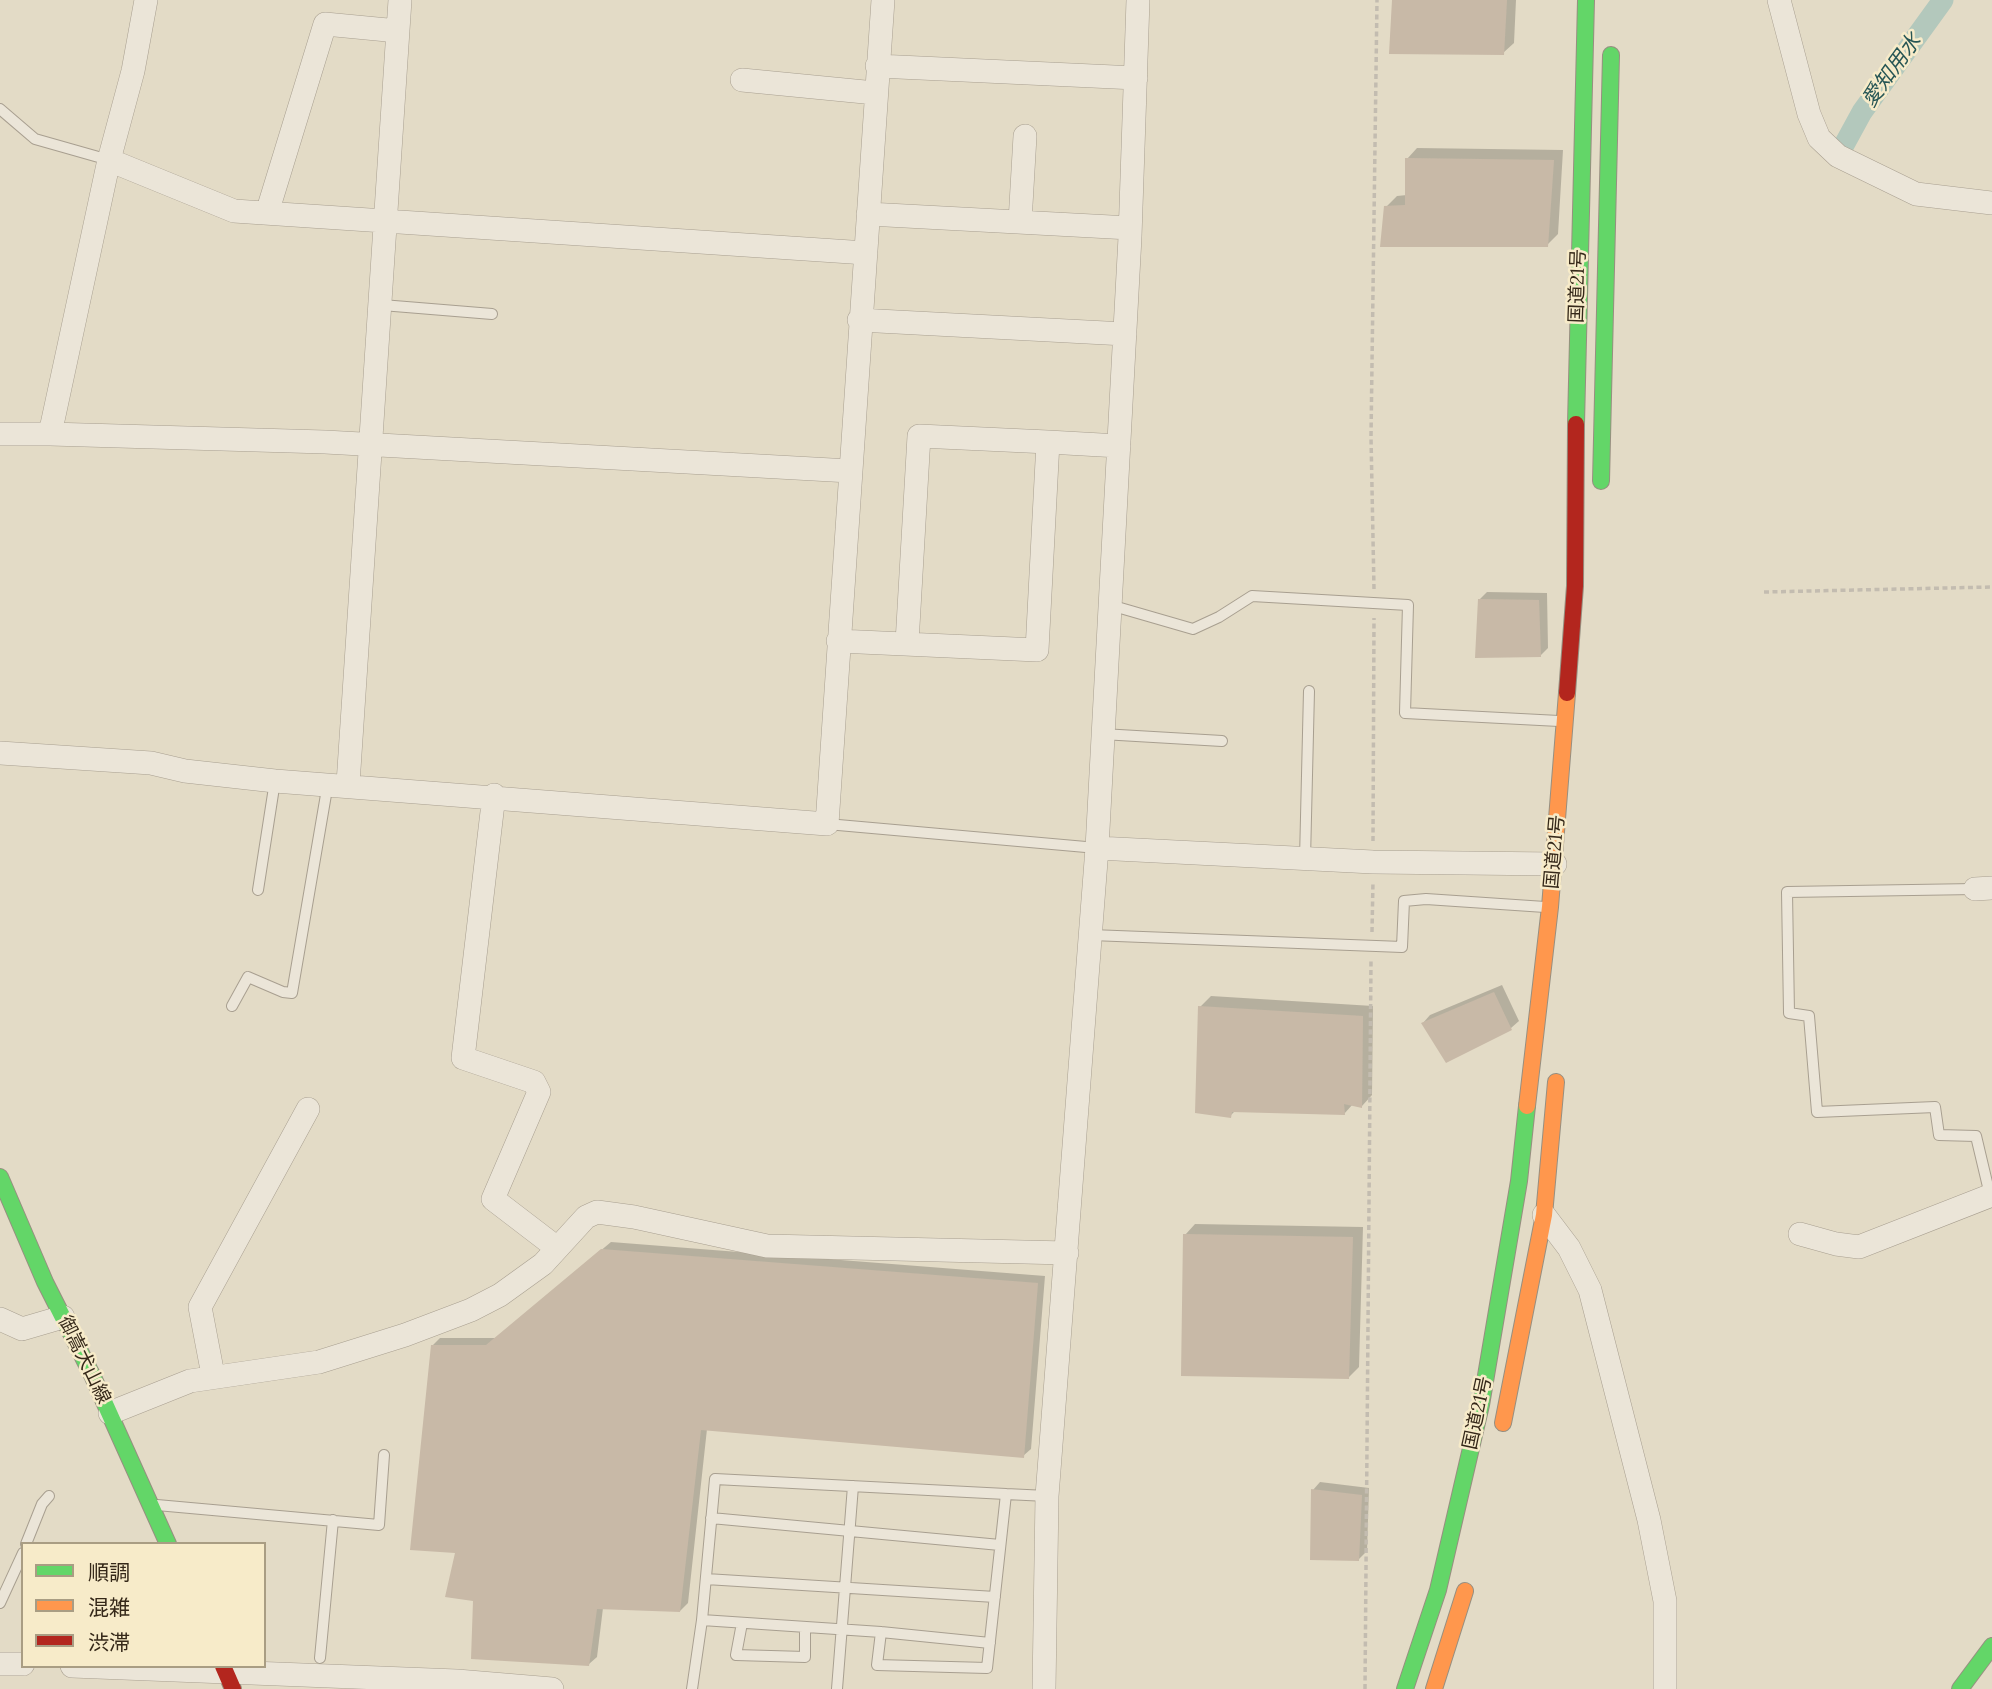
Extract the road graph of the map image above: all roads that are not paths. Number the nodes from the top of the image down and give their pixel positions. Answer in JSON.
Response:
{"nodes":[{"id":1,"x":146,"y":0,"type":"edge"},
{"id":2,"x":400,"y":0,"type":"edge"},
{"id":3,"x":883,"y":0,"type":"edge"},
{"id":4,"x":1138,"y":0,"type":"edge"},
{"id":5,"x":1586,"y":0,"type":"edge"},
{"id":6,"x":1779,"y":0,"type":"edge"},
{"id":7,"x":398,"y":31,"type":"junction"},
{"id":8,"x":1612,"y":41,"type":"dead end"},
{"id":9,"x":877,"y":66,"type":"junction"},
{"id":10,"x":1136,"y":78,"type":"junction"},
{"id":11,"x":742,"y":80,"type":"dead end"},
{"id":12,"x":875,"y":93,"type":"junction"},
{"id":13,"x":0,"y":109,"type":"edge"},
{"id":14,"x":1025,"y":136,"type":"dead end"},
{"id":15,"x":109,"y":160,"type":"junction"},
{"id":16,"x":1992,"y":203,"type":"edge"},
{"id":17,"x":267,"y":213,"type":"junction"},
{"id":18,"x":868,"y":214,"type":"junction"},
{"id":19,"x":387,"y":220,"type":"junction"},
{"id":20,"x":1020,"y":222,"type":"junction"},
{"id":21,"x":1130,"y":228,"type":"junction"},
{"id":22,"x":866,"y":253,"type":"junction"},
{"id":23,"x":382,"y":305,"type":"junction"},
{"id":24,"x":492,"y":314,"type":"dead end"},
{"id":25,"x":859,"y":320,"type":"junction"},
{"id":26,"x":1125,"y":334,"type":"junction"},
{"id":27,"x":0,"y":434,"type":"edge"},
{"id":28,"x":50,"y":434,"type":"junction"},
{"id":29,"x":1048,"y":442,"type":"junction"},
{"id":30,"x":373,"y":445,"type":"junction"},
{"id":31,"x":1119,"y":446,"type":"junction"},
{"id":32,"x":850,"y":471,"type":"junction"},
{"id":33,"x":1600,"y":504,"type":"dead end"},
{"id":34,"x":1110,"y":605,"type":"junction"},
{"id":35,"x":838,"y":641,"type":"junction"},
{"id":36,"x":907,"y":643,"type":"junction"},
{"id":37,"x":1309,"y":691,"type":"dead end"},
{"id":38,"x":1565,"y":721,"type":"junction"},
{"id":39,"x":1102,"y":734,"type":"junction"},
{"id":40,"x":1222,"y":741,"type":"dead end"},
{"id":41,"x":0,"y":753,"type":"edge"},
{"id":42,"x":275,"y":781,"type":"junction"},
{"id":43,"x":338,"y":784,"type":"junction"},
{"id":44,"x":494,"y":796,"type":"junction"},
{"id":45,"x":827,"y":824,"type":"junction"},
{"id":46,"x":1097,"y":848,"type":"junction"},
{"id":47,"x":1305,"y":859,"type":"junction"},
{"id":48,"x":1555,"y":864,"type":"junction"},
{"id":49,"x":1983,"y":889,"type":"edge"},
{"id":50,"x":258,"y":890,"type":"dead end"},
{"id":51,"x":1550,"y":907,"type":"junction"},
{"id":52,"x":1091,"y":935,"type":"junction"},
{"id":53,"x":232,"y":1006,"type":"dead end"},
{"id":54,"x":1558,"y":1063,"type":"dead end"},
{"id":55,"x":308,"y":1109,"type":"dead end"},
{"id":56,"x":0,"y":1177,"type":"edge"},
{"id":57,"x":1991,"y":1196,"type":"edge"},
{"id":58,"x":1544,"y":1215,"type":"junction"},
{"id":59,"x":1800,"y":1234,"type":"dead end"},
{"id":60,"x":557,"y":1248,"type":"junction"},
{"id":61,"x":1067,"y":1254,"type":"junction"},
{"id":62,"x":63,"y":1317,"type":"junction"},
{"id":63,"x":0,"y":1319,"type":"edge"},
{"id":64,"x":213,"y":1375,"type":"junction"},
{"id":65,"x":110,"y":1413,"type":"junction"},
{"id":66,"x":1500,"y":1437,"type":"dead end"},
{"id":67,"x":384,"y":1455,"type":"dead end"},
{"id":68,"x":853,"y":1486,"type":"junction"},
{"id":69,"x":1006,"y":1494,"type":"junction"},
{"id":70,"x":49,"y":1496,"type":"dead end"},
{"id":71,"x":1047,"y":1496,"type":"junction"},
{"id":72,"x":150,"y":1504,"type":"junction"},
{"id":73,"x":711,"y":1518,"type":"junction"},
{"id":74,"x":333,"y":1520,"type":"junction"},
{"id":75,"x":849,"y":1531,"type":"junction"},
{"id":76,"x":27,"y":1542,"type":"edge"},
{"id":77,"x":167,"y":1542,"type":"edge"},
{"id":78,"x":1000,"y":1545,"type":"junction"},
{"id":79,"x":21,"y":1556,"type":"edge"},
{"id":80,"x":1470,"y":1570,"type":"dead end"},
{"id":81,"x":706,"y":1579,"type":"junction"},
{"id":82,"x":845,"y":1588,"type":"junction"},
{"id":83,"x":995,"y":1597,"type":"junction"},
{"id":84,"x":0,"y":1603,"type":"edge"},
{"id":85,"x":702,"y":1620,"type":"junction"},
{"id":86,"x":741,"y":1623,"type":"junction"},
{"id":87,"x":805,"y":1627,"type":"junction"},
{"id":88,"x":842,"y":1629,"type":"junction"},
{"id":89,"x":881,"y":1632,"type":"junction"},
{"id":90,"x":990,"y":1643,"type":"junction"},
{"id":91,"x":1992,"y":1646,"type":"edge"},
{"id":92,"x":320,"y":1658,"type":"dead end"},
{"id":93,"x":0,"y":1664,"type":"edge"},
{"id":94,"x":21,"y":1664,"type":"edge"},
{"id":95,"x":103,"y":1668,"type":"edge"},
{"id":96,"x":227,"y":1676,"type":"edge"},
{"id":97,"x":438,"y":1685,"type":"edge"},
{"id":98,"x":552,"y":1689,"type":"edge"},
{"id":99,"x":692,"y":1689,"type":"edge"},
{"id":100,"x":837,"y":1689,"type":"edge"},
{"id":101,"x":1044,"y":1689,"type":"edge"},
{"id":102,"x":1405,"y":1689,"type":"edge"},
{"id":103,"x":1434,"y":1689,"type":"edge"},
{"id":104,"x":1665,"y":1689,"type":"edge"},
{"id":105,"x":1960,"y":1689,"type":"edge"}],
"edges":[{"from":1,"to":15,"type":"street"},
{"from":2,"to":7,"type":"street"},
{"from":3,"to":9,"type":"street"},
{"from":4,"to":10,"type":"street"},
{"from":5,"to":38,"type":"main road","name":"国道21号"},
{"from":6,"to":16,"type":"street"},
{"from":7,"to":17,"type":"street"},
{"from":7,"to":19,"type":"street"},
{"from":8,"to":33,"type":"main road","name":"国道21号"},
{"from":9,"to":10,"type":"street"},
{"from":9,"to":12,"type":"street"},
{"from":10,"to":21,"type":"street"},
{"from":11,"to":12,"type":"street"},
{"from":12,"to":18,"type":"street"},
{"from":13,"to":15,"type":"lane"},
{"from":14,"to":20,"type":"street"},
{"from":15,"to":17,"type":"street"},
{"from":15,"to":28,"type":"street"},
{"from":17,"to":19,"type":"street"},
{"from":18,"to":20,"type":"street"},
{"from":18,"to":22,"type":"street"},
{"from":19,"to":22,"type":"street"},
{"from":19,"to":23,"type":"street"},
{"from":20,"to":21,"type":"street"},
{"from":21,"to":26,"type":"street"},
{"from":22,"to":25,"type":"street"},
{"from":23,"to":24,"type":"lane"},
{"from":23,"to":30,"type":"street"},
{"from":25,"to":26,"type":"street"},
{"from":25,"to":32,"type":"street"},
{"from":26,"to":31,"type":"street"},
{"from":27,"to":28,"type":"street"},
{"from":28,"to":30,"type":"street"},
{"from":29,"to":31,"type":"street"},
{"from":29,"to":36,"type":"street"},
{"from":29,"to":36,"type":"street"},
{"from":30,"to":32,"type":"street"},
{"from":30,"to":43,"type":"street"},
{"from":31,"to":34,"type":"street"},
{"from":32,"to":35,"type":"street"},
{"from":34,"to":38,"type":"lane"},
{"from":34,"to":39,"type":"street"},
{"from":35,"to":36,"type":"street"},
{"from":35,"to":45,"type":"street"},
{"from":37,"to":47,"type":"lane"},
{"from":38,"to":48,"type":"main road","name":"国道21号"},
{"from":39,"to":40,"type":"lane"},
{"from":39,"to":46,"type":"street"},
{"from":41,"to":42,"type":"street"},
{"from":42,"to":43,"type":"street"},
{"from":42,"to":50,"type":"lane"},
{"from":43,"to":44,"type":"street"},
{"from":43,"to":53,"type":"lane"},
{"from":44,"to":45,"type":"street"},
{"from":44,"to":60,"type":"street"},
{"from":45,"to":46,"type":"lane"},
{"from":46,"to":47,"type":"street"},
{"from":46,"to":52,"type":"street"},
{"from":47,"to":48,"type":"street"},
{"from":48,"to":51,"type":"main road","name":"国道21号"},
{"from":49,"to":57,"type":"lane"},
{"from":51,"to":52,"type":"lane"},
{"from":51,"to":102,"type":"main road","name":"国道21号"},
{"from":52,"to":61,"type":"street"},
{"from":54,"to":58,"type":"main road","name":"国道21号"},
{"from":55,"to":64,"type":"street"},
{"from":56,"to":62,"type":"main road","name":"御嵩犬山線"},
{"from":57,"to":59,"type":"street"},
{"from":58,"to":66,"type":"main road","name":"国道21号"},
{"from":58,"to":104,"type":"street"},
{"from":60,"to":61,"type":"street"},
{"from":60,"to":64,"type":"street"},
{"from":61,"to":71,"type":"street"},
{"from":62,"to":63,"type":"street"},
{"from":62,"to":65,"type":"main road","name":"御嵩犬山線"},
{"from":64,"to":65,"type":"street"},
{"from":65,"to":72,"type":"main road","name":"御嵩犬山線"},
{"from":67,"to":74,"type":"lane"},
{"from":68,"to":69,"type":"lane"},
{"from":68,"to":73,"type":"lane"},
{"from":68,"to":75,"type":"lane"},
{"from":69,"to":71,"type":"lane"},
{"from":69,"to":78,"type":"lane"},
{"from":70,"to":76,"type":"lane"},
{"from":71,"to":101,"type":"street"},
{"from":72,"to":74,"type":"lane"},
{"from":72,"to":77,"type":"main road","name":"御嵩犬山線"},
{"from":73,"to":75,"type":"lane"},
{"from":73,"to":81,"type":"lane"},
{"from":74,"to":92,"type":"lane"},
{"from":75,"to":78,"type":"lane"},
{"from":75,"to":82,"type":"lane"},
{"from":78,"to":83,"type":"lane"},
{"from":79,"to":84,"type":"lane"},
{"from":80,"to":103,"type":"main road"},
{"from":81,"to":82,"type":"lane"},
{"from":81,"to":85,"type":"lane"},
{"from":82,"to":83,"type":"lane"},
{"from":82,"to":88,"type":"lane"},
{"from":83,"to":90,"type":"lane"},
{"from":85,"to":86,"type":"lane"},
{"from":85,"to":99,"type":"lane"},
{"from":86,"to":87,"type":"lane"},
{"from":86,"to":87,"type":"lane"},
{"from":87,"to":88,"type":"lane"},
{"from":88,"to":89,"type":"lane"},
{"from":88,"to":100,"type":"lane"},
{"from":89,"to":90,"type":"lane"},
{"from":89,"to":90,"type":"lane"},
{"from":91,"to":105,"type":"main road"},
{"from":93,"to":94,"type":"street"},
{"from":95,"to":96,"type":"street"},
{"from":96,"to":97,"type":"street"},
{"from":97,"to":98,"type":"street"}]}
